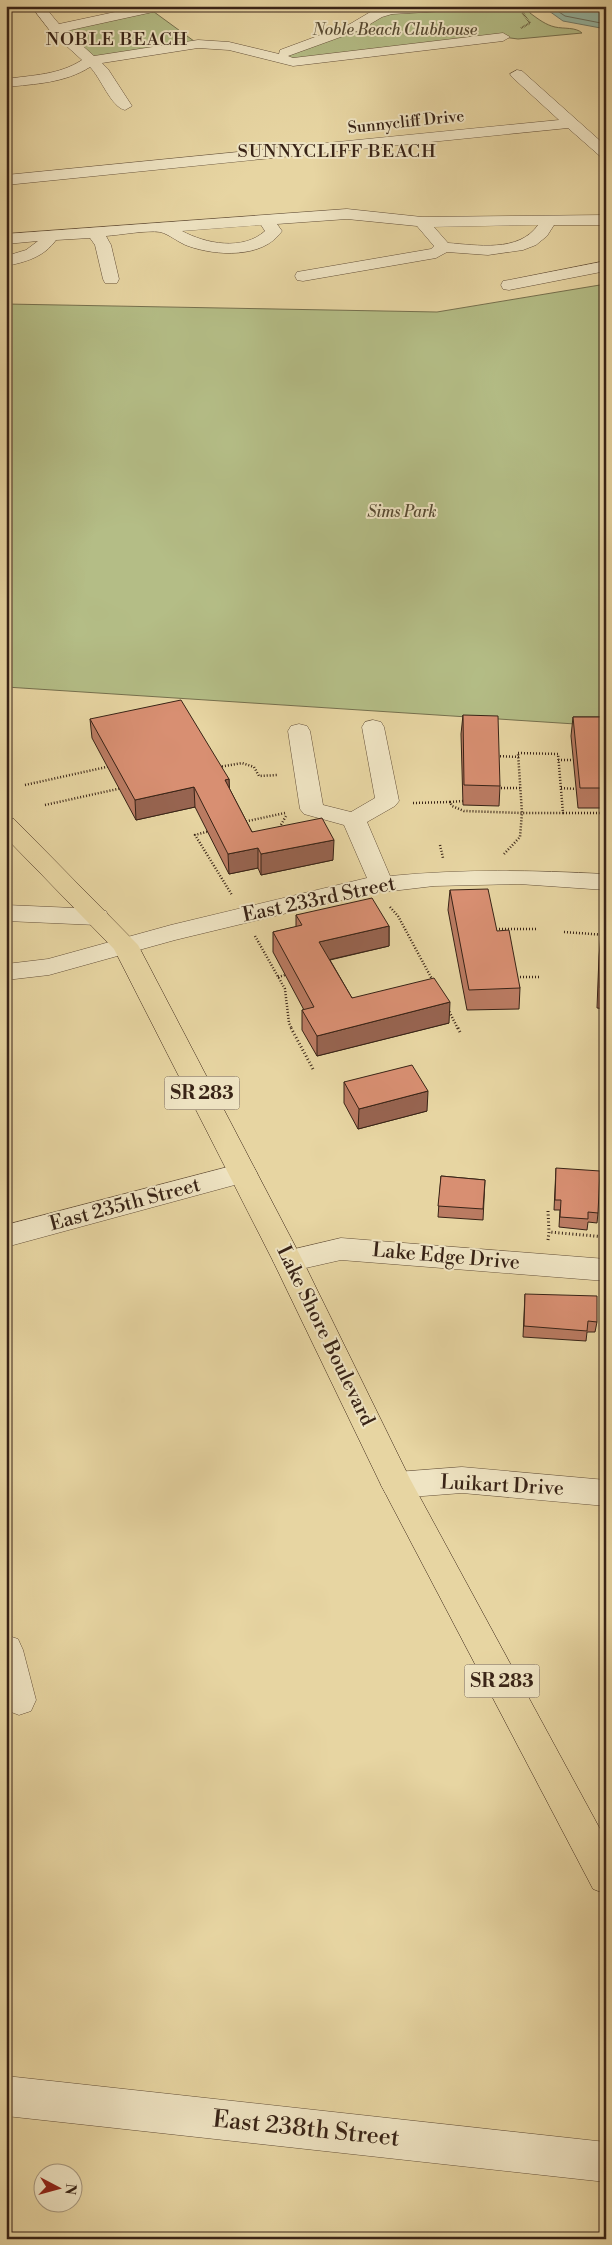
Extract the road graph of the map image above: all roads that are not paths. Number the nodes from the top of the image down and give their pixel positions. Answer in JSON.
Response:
{"nodes":[{"id":1,"x":38,"y":6,"type":"edge"},
{"id":2,"x":162,"y":6,"type":"edge"},
{"id":3,"x":462,"y":6,"type":"edge"},
{"id":4,"x":56,"y":28,"type":"junction"},
{"id":5,"x":503,"y":38,"type":"dead end"},
{"id":6,"x":274,"y":57,"type":"junction"},
{"id":7,"x":90,"y":61,"type":"junction"},
{"id":8,"x":517,"y":74,"type":"dead end"},
{"id":9,"x":6,"y":83,"type":"edge"},
{"id":10,"x":125,"y":106,"type":"dead end"},
{"id":11,"x":571,"y":123,"type":"junction"},
{"id":12,"x":606,"y":154,"type":"edge"},
{"id":13,"x":6,"y":180,"type":"edge"},
{"id":14,"x":265,"y":220,"type":"junction"},
{"id":15,"x":550,"y":220,"type":"junction"},
{"id":16,"x":606,"y":220,"type":"edge"},
{"id":17,"x":422,"y":222,"type":"junction"},
{"id":18,"x":164,"y":227,"type":"junction"},
{"id":19,"x":95,"y":232,"type":"junction"},
{"id":20,"x":51,"y":236,"type":"junction"},
{"id":21,"x":6,"y":239,"type":"edge"},
{"id":22,"x":443,"y":247,"type":"junction"},
{"id":23,"x":6,"y":260,"type":"edge"},
{"id":24,"x":606,"y":266,"type":"edge"},
{"id":25,"x":303,"y":276,"type":"dead end"},
{"id":26,"x":111,"y":279,"type":"dead end"},
{"id":27,"x":509,"y":285,"type":"dead end"},
{"id":28,"x":373,"y":727,"type":"dead end"},
{"id":29,"x":299,"y":730,"type":"dead end"},
{"id":30,"x":354,"y":820,"type":"junction"},
{"id":31,"x":6,"y":824,"type":"edge"},
{"id":32,"x":606,"y":882,"type":"edge"},
{"id":33,"x":383,"y":894,"type":"junction"},
{"id":34,"x":6,"y":913,"type":"edge"},
{"id":35,"x":97,"y":917,"type":"junction"},
{"id":36,"x":125,"y":945,"type":"junction"},
{"id":37,"x":6,"y":972,"type":"edge"},
{"id":38,"x":243,"y":1173,"type":"junction"},
{"id":39,"x":8,"y":1231,"type":"edge"},
{"id":40,"x":288,"y":1262,"type":"junction"},
{"id":41,"x":606,"y":1270,"type":"edge"},
{"id":42,"x":398,"y":1485,"type":"junction"},
{"id":43,"x":606,"y":1493,"type":"edge"},
{"id":44,"x":6,"y":1650,"type":"edge"},
{"id":45,"x":19,"y":1700,"type":"dead end"},
{"id":46,"x":606,"y":1877,"type":"edge"},
{"id":47,"x":6,"y":2096,"type":"edge"},
{"id":48,"x":606,"y":2162,"type":"edge"}],
"edges":[{"from":1,"to":4,"type":"street"},
{"from":2,"to":4,"type":"street"},
{"from":3,"to":6,"type":"street"},
{"from":4,"to":7,"type":"street"},
{"from":5,"to":6,"type":"street"},
{"from":6,"to":7,"type":"street"},
{"from":7,"to":9,"type":"street"},
{"from":7,"to":10,"type":"street"},
{"from":8,"to":11,"type":"street"},
{"from":11,"to":12,"type":"street"},
{"from":11,"to":13,"type":"street","name":"Sunnycliff Drive"},
{"from":14,"to":17,"type":"street"},
{"from":14,"to":18,"type":"street"},
{"from":14,"to":18,"type":"street"},
{"from":15,"to":16,"type":"street"},
{"from":15,"to":17,"type":"street"},
{"from":15,"to":22,"type":"street"},
{"from":17,"to":22,"type":"street"},
{"from":18,"to":19,"type":"street"},
{"from":19,"to":20,"type":"street"},
{"from":19,"to":26,"type":"street"},
{"from":20,"to":21,"type":"street"},
{"from":20,"to":23,"type":"street"},
{"from":22,"to":25,"type":"street"},
{"from":24,"to":27,"type":"street"},
{"from":28,"to":30,"type":"street"},
{"from":29,"to":30,"type":"street"},
{"from":30,"to":33,"type":"street"},
{"from":31,"to":35,"type":"main road","name":"Lake Shore Boulevard","number":"SR 283"},
{"from":32,"to":33,"type":"street","name":"East 233rd Street"},
{"from":33,"to":36,"type":"street","name":"East 233rd Street"},
{"from":34,"to":35,"type":"street"},
{"from":35,"to":36,"type":"main road","name":"Lake Shore Boulevard","number":"SR 283"},
{"from":36,"to":37,"type":"street","name":"East 233rd Street"},
{"from":36,"to":38,"type":"main road","name":"Lake Shore Boulevard","number":"SR 283"},
{"from":38,"to":39,"type":"street","name":"East 235th Street"},
{"from":38,"to":40,"type":"main road","name":"Lake Shore Boulevard","number":"SR 283"},
{"from":40,"to":41,"type":"street","name":"Lake Edge Drive"},
{"from":40,"to":42,"type":"main road","name":"Lake Shore Boulevard","number":"SR 283"},
{"from":42,"to":43,"type":"street","name":"Luikart Drive"},
{"from":42,"to":46,"type":"main road","name":"Lake Shore Boulevard","number":"SR 283"},
{"from":44,"to":45,"type":"street"},
{"from":47,"to":48,"type":"street","name":"East 238th Street"}]}
